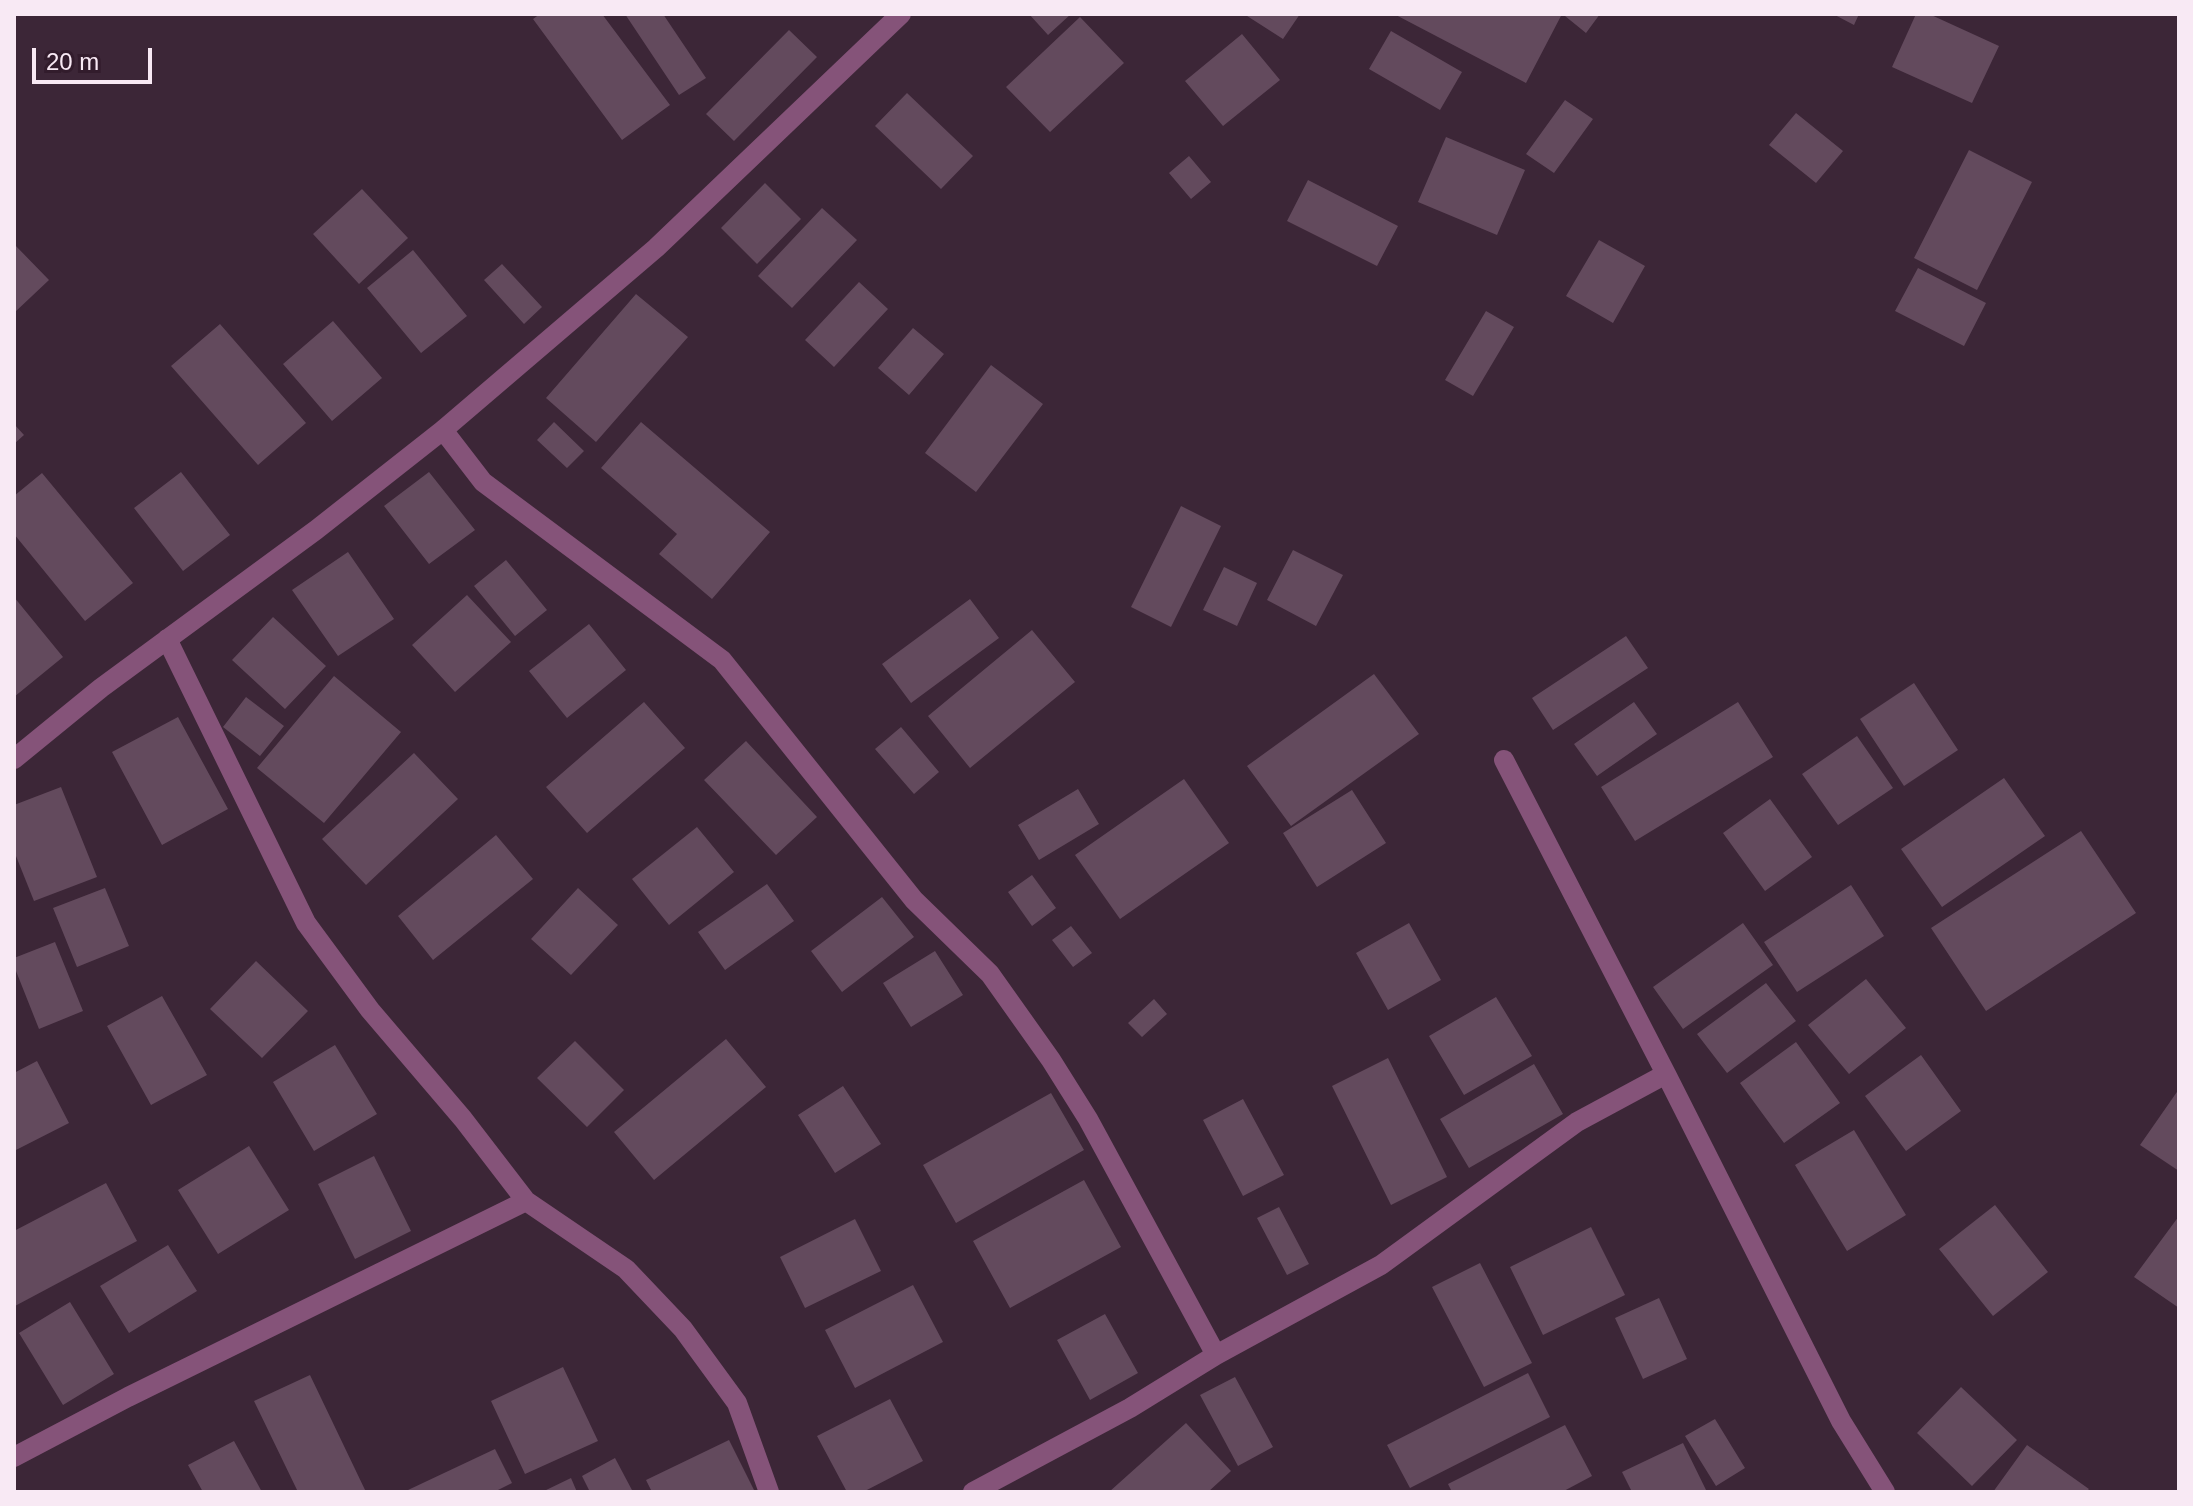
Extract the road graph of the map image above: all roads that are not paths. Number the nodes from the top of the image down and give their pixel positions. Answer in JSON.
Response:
{"nodes":[{"id":1,"x":901,"y":14,"type":"edge"},
{"id":2,"x":443,"y":430,"type":"junction"},
{"id":3,"x":167,"y":639,"type":"junction"},
{"id":4,"x":14,"y":759,"type":"edge"},
{"id":5,"x":1504,"y":760,"type":"dead end"},
{"id":6,"x":1666,"y":1074,"type":"junction"},
{"id":7,"x":526,"y":1201,"type":"junction"},
{"id":8,"x":1216,"y":1355,"type":"junction"},
{"id":9,"x":14,"y":1457,"type":"edge"},
{"id":10,"x":769,"y":1492,"type":"edge"},
{"id":11,"x":973,"y":1492,"type":"edge"},
{"id":12,"x":1885,"y":1492,"type":"edge"}],
"edges":[{"from":1,"to":2,"type":"street"},
{"from":2,"to":3,"type":"street"},
{"from":2,"to":8,"type":"street"},
{"from":3,"to":4,"type":"street"},
{"from":3,"to":7,"type":"street"},
{"from":5,"to":6,"type":"street"},
{"from":6,"to":8,"type":"street"},
{"from":6,"to":12,"type":"street"},
{"from":7,"to":9,"type":"street"},
{"from":7,"to":10,"type":"street"},
{"from":8,"to":11,"type":"street"}]}
